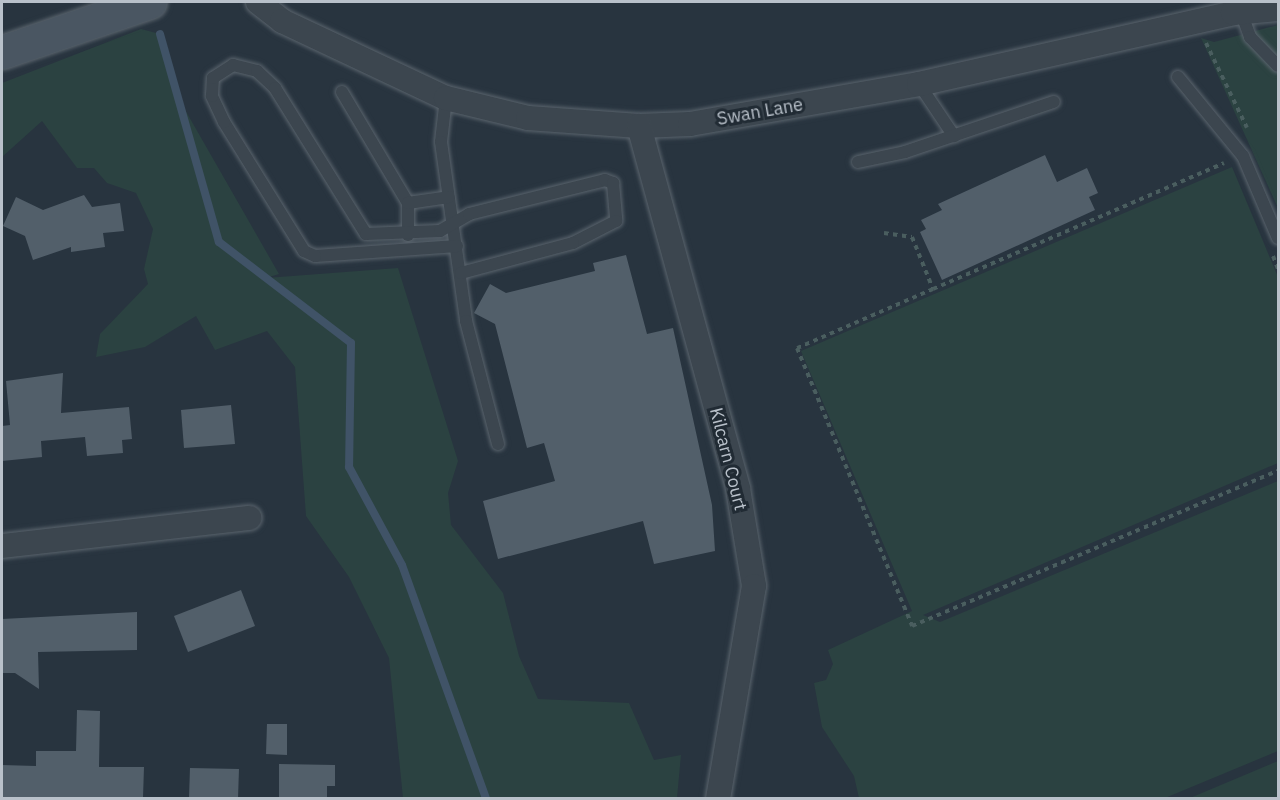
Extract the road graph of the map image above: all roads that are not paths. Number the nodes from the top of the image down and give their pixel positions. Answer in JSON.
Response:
{"nodes":[{"id":1,"x":150,"y":2,"type":"edge"},
{"id":2,"x":258,"y":2,"type":"edge"},
{"id":3,"x":1278,"y":9,"type":"edge"},
{"id":4,"x":1241,"y":12,"type":"junction"},
{"id":5,"x":2,"y":51,"type":"edge"},
{"id":6,"x":1278,"y":66,"type":"edge"},
{"id":7,"x":1178,"y":77,"type":"dead end"},
{"id":8,"x":919,"y":84,"type":"junction"},
{"id":9,"x":342,"y":92,"type":"dead end"},
{"id":10,"x":446,"y":98,"type":"junction"},
{"id":11,"x":1054,"y":102,"type":"dead end"},
{"id":12,"x":639,"y":126,"type":"junction"},
{"id":13,"x":954,"y":136,"type":"junction"},
{"id":14,"x":858,"y":162,"type":"dead end"},
{"id":15,"x":449,"y":197,"type":"junction"},
{"id":16,"x":408,"y":203,"type":"junction"},
{"id":17,"x":453,"y":223,"type":"junction"},
{"id":18,"x":408,"y":235,"type":"junction"},
{"id":19,"x":1278,"y":238,"type":"edge"},
{"id":20,"x":457,"y":246,"type":"junction"},
{"id":21,"x":461,"y":273,"type":"junction"},
{"id":22,"x":498,"y":444,"type":"dead end"},
{"id":23,"x":249,"y":518,"type":"dead end"},
{"id":24,"x":2,"y":546,"type":"edge"},
{"id":25,"x":718,"y":798,"type":"edge"}],
"edges":[{"from":1,"to":5,"type":"main road"},
{"from":2,"to":10,"type":"street","name":"Swan Lane"},
{"from":3,"to":4,"type":"street","name":"Swan Lane"},
{"from":4,"to":6,"type":"lane"},
{"from":4,"to":8,"type":"street","name":"Swan Lane"},
{"from":7,"to":19,"type":"lane"},
{"from":8,"to":12,"type":"street","name":"Swan Lane"},
{"from":8,"to":13,"type":"lane"},
{"from":9,"to":16,"type":"lane"},
{"from":10,"to":12,"type":"street","name":"Swan Lane"},
{"from":10,"to":15,"type":"lane"},
{"from":11,"to":13,"type":"lane"},
{"from":12,"to":25,"type":"street","name":"Kilcarn Court"},
{"from":13,"to":14,"type":"lane"},
{"from":15,"to":16,"type":"lane"},
{"from":15,"to":17,"type":"lane"},
{"from":16,"to":18,"type":"lane"},
{"from":17,"to":18,"type":"lane"},
{"from":17,"to":20,"type":"lane"},
{"from":17,"to":21,"type":"lane"},
{"from":18,"to":20,"type":"lane"},
{"from":20,"to":21,"type":"lane"},
{"from":21,"to":22,"type":"lane"},
{"from":23,"to":24,"type":"street"}]}
